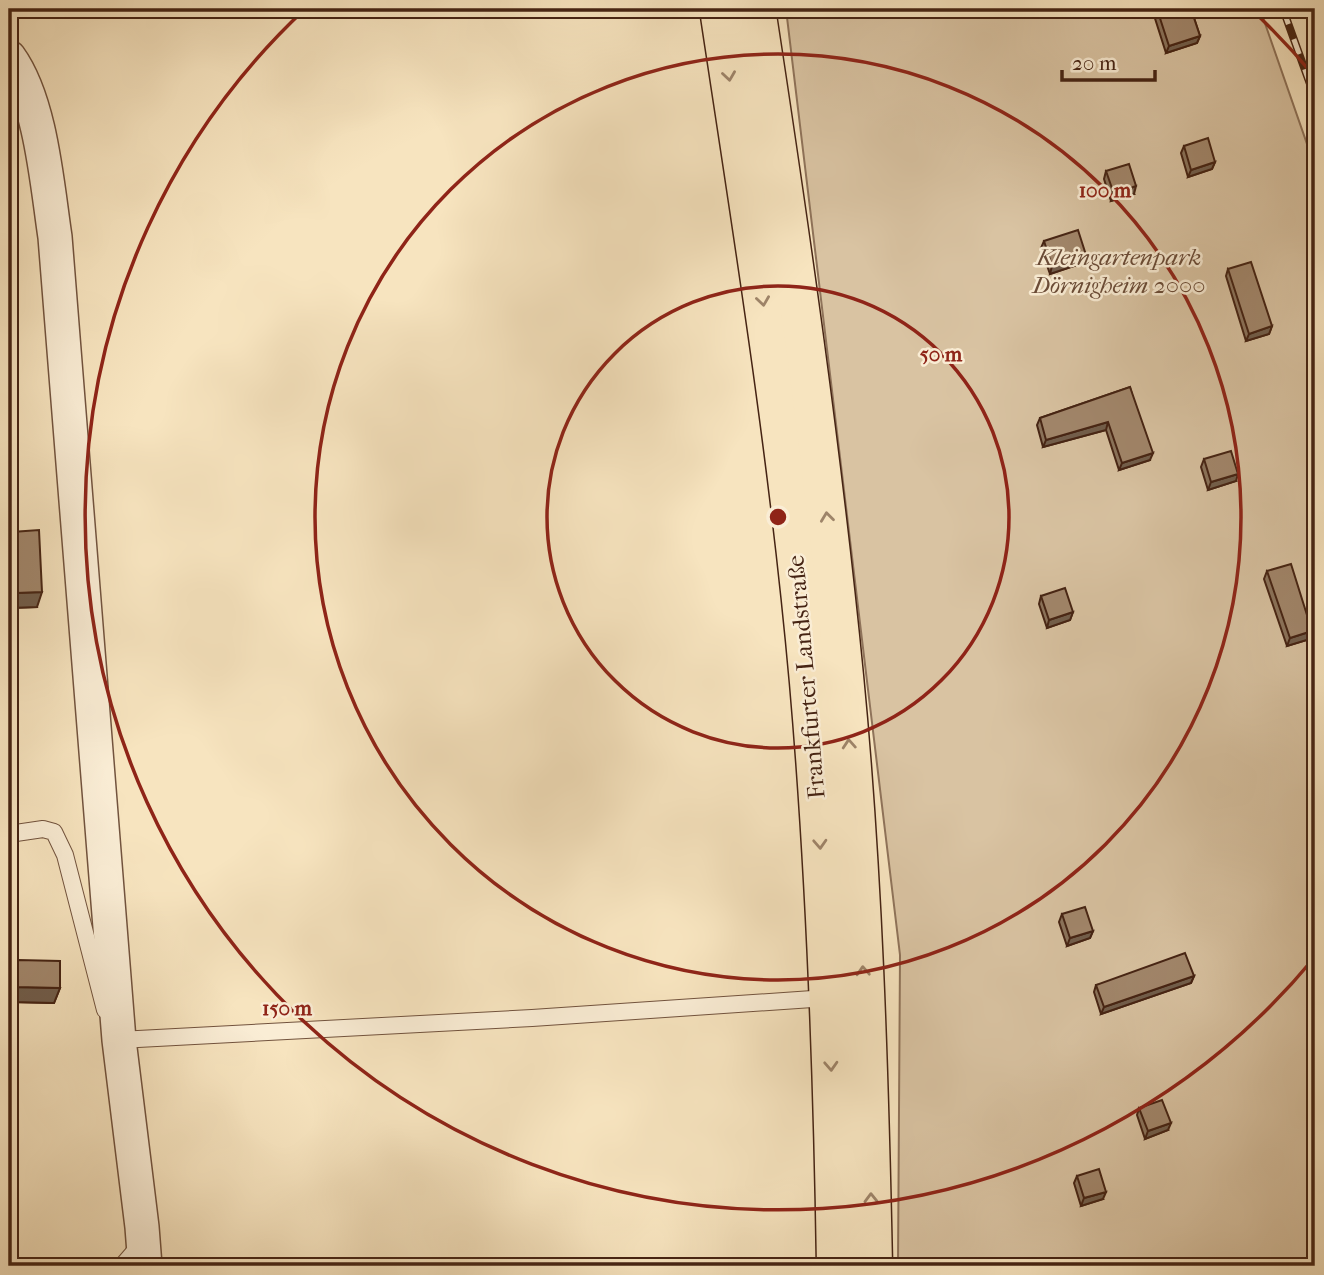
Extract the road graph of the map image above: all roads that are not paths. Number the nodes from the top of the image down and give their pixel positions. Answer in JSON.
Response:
{"nodes":[{"id":1,"x":719,"y":9,"type":"edge"},
{"id":2,"x":757,"y":9,"type":"edge"},
{"id":3,"x":9,"y":57,"type":"edge"},
{"id":4,"x":9,"y":834,"type":"edge"},
{"id":5,"x":827,"y":998,"type":"junction"},
{"id":6,"x":119,"y":1040,"type":"junction"},
{"id":7,"x":144,"y":1254,"type":"edge"},
{"id":8,"x":122,"y":1266,"type":"edge"},
{"id":9,"x":836,"y":1266,"type":"edge"},
{"id":10,"x":873,"y":1266,"type":"edge"}],
"edges":[{"from":1,"to":5,"type":"main road","name":"Frankfurter Landstraße","one_way":true},
{"from":10,"to":2,"type":"main road","name":"Frankfurter Landstraße","one_way":true},
{"from":3,"to":6,"type":"street"},
{"from":4,"to":6,"type":"lane"},
{"from":5,"to":6,"type":"lane"},
{"from":5,"to":9,"type":"main road","name":"Frankfurter Landstraße","one_way":true},
{"from":6,"to":7,"type":"street"},
{"from":7,"to":8,"type":"lane"}]}
